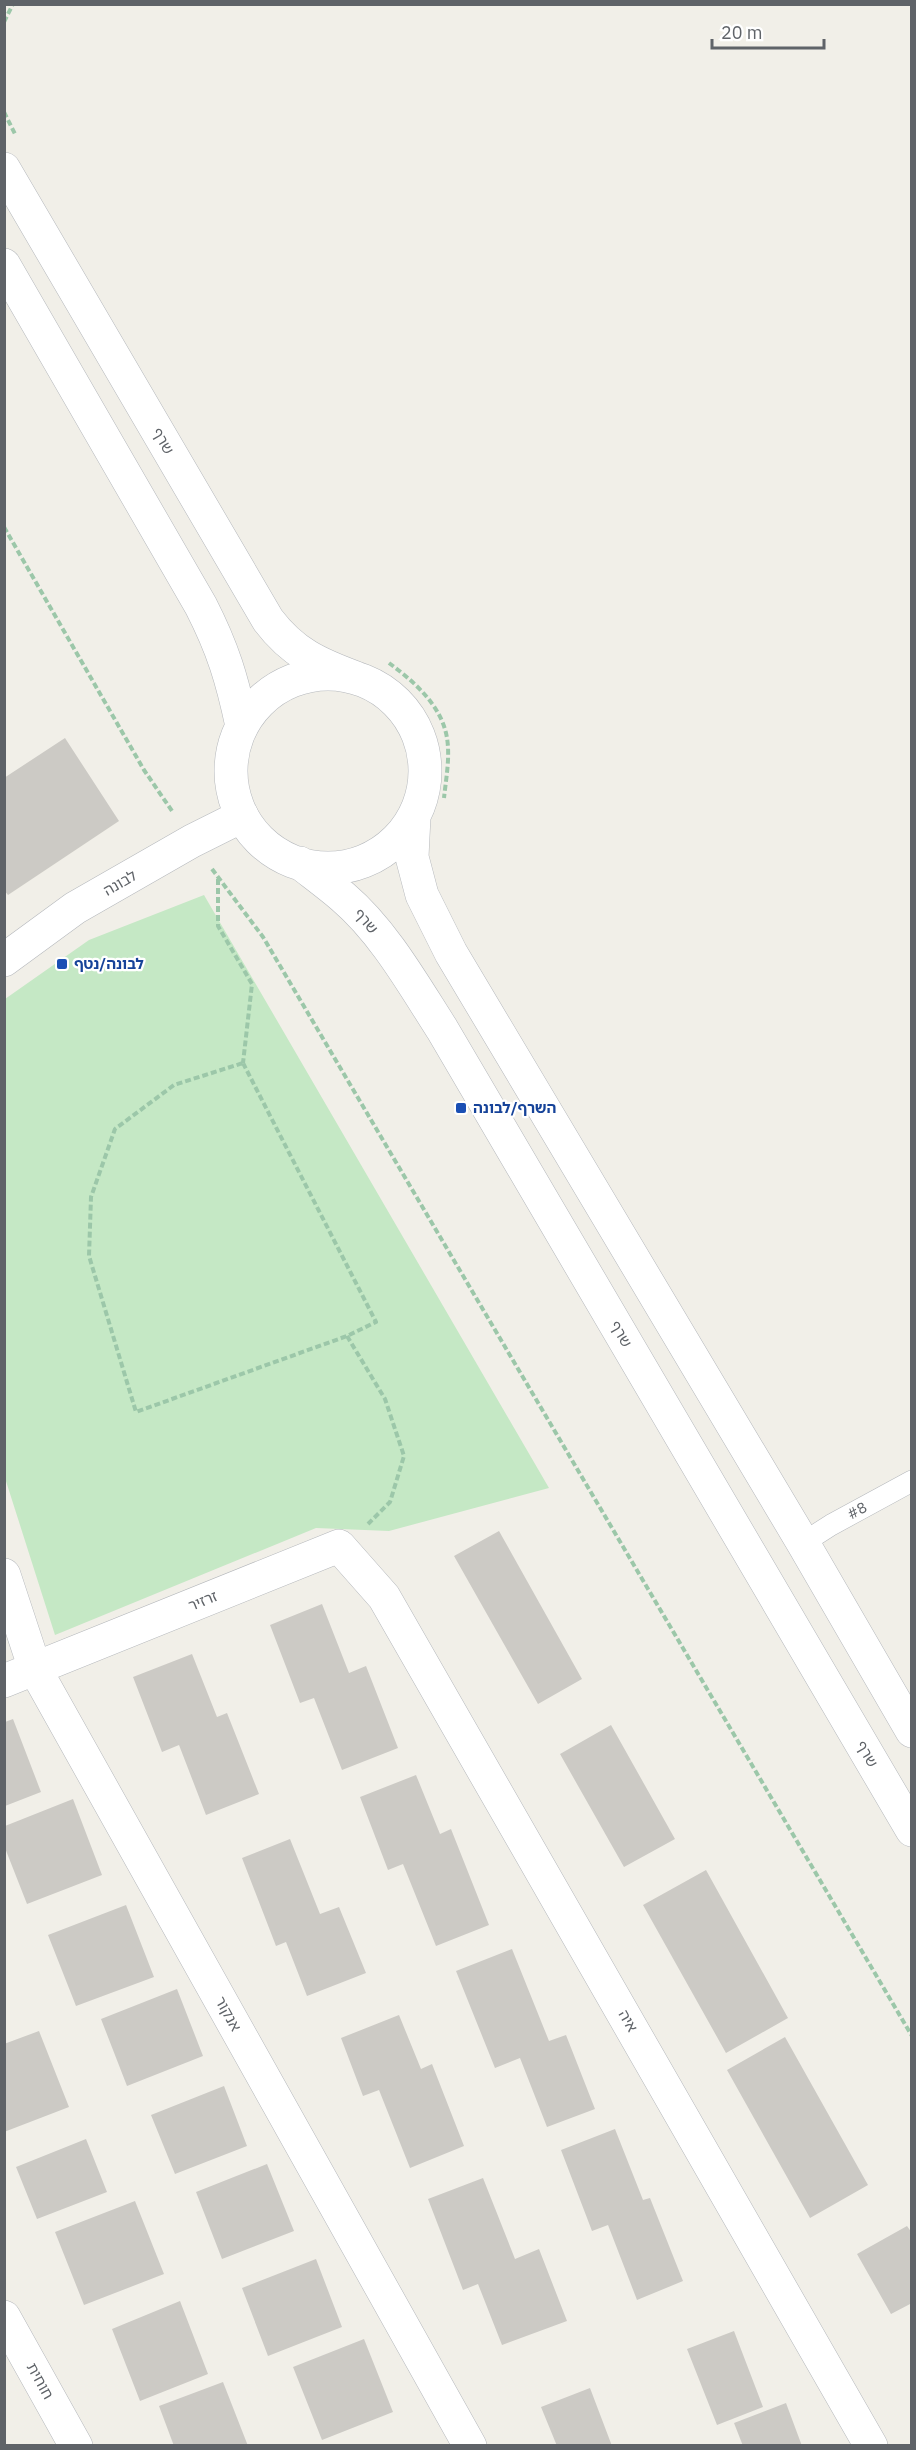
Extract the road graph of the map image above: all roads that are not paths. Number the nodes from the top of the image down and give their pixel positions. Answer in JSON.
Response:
{"nodes":[{"id":1,"x":4,"y":169,"type":"edge"},
{"id":2,"x":4,"y":265,"type":"edge"},
{"id":3,"x":356,"y":678,"type":"junction"},
{"id":4,"x":242,"y":726,"type":"junction"},
{"id":5,"x":242,"y":816,"type":"junction"},
{"id":6,"x":414,"y":817,"type":"junction"},
{"id":7,"x":300,"y":862,"type":"junction"},
{"id":8,"x":4,"y":960,"type":"edge"},
{"id":9,"x":912,"y":1481,"type":"edge"},
{"id":10,"x":803,"y":1543,"type":"junction"},
{"id":11,"x":4,"y":1575,"type":"edge"},
{"id":12,"x":384,"y":1597,"type":"joint"},
{"id":13,"x":35,"y":1669,"type":"junction"},
{"id":14,"x":4,"y":1681,"type":"edge"},
{"id":15,"x":912,"y":1731,"type":"edge"},
{"id":16,"x":912,"y":1830,"type":"edge"},
{"id":17,"x":4,"y":2317,"type":"edge"},
{"id":18,"x":76,"y":2445,"type":"edge"},
{"id":19,"x":470,"y":2445,"type":"edge"},
{"id":20,"x":871,"y":2445,"type":"edge"}],
"edges":[{"from":1,"to":3,"type":"street","name":"שרף"},
{"from":2,"to":4,"type":"street"},
{"from":3,"to":4,"type":"street"},
{"from":3,"to":6,"type":"street"},
{"from":4,"to":5,"type":"street"},
{"from":5,"to":7,"type":"street"},
{"from":5,"to":8,"type":"street","name":"לבונה"},
{"from":6,"to":7,"type":"street"},
{"from":6,"to":10,"type":"street"},
{"from":7,"to":16,"type":"street","name":"שרף"},
{"from":9,"to":10,"type":"lane","name":"#8"},
{"from":10,"to":15,"type":"street"},
{"from":11,"to":13,"type":"street","name":"אנקור"},
{"from":12,"to":13,"type":"street","name":"זרזיר"},
{"from":12,"to":20,"type":"street","name":"איה"},
{"from":13,"to":14,"type":"street","name":"זרזיר"},
{"from":13,"to":19,"type":"street","name":"אנקור"},
{"from":17,"to":18,"type":"street","name":"חוחית"}]}
